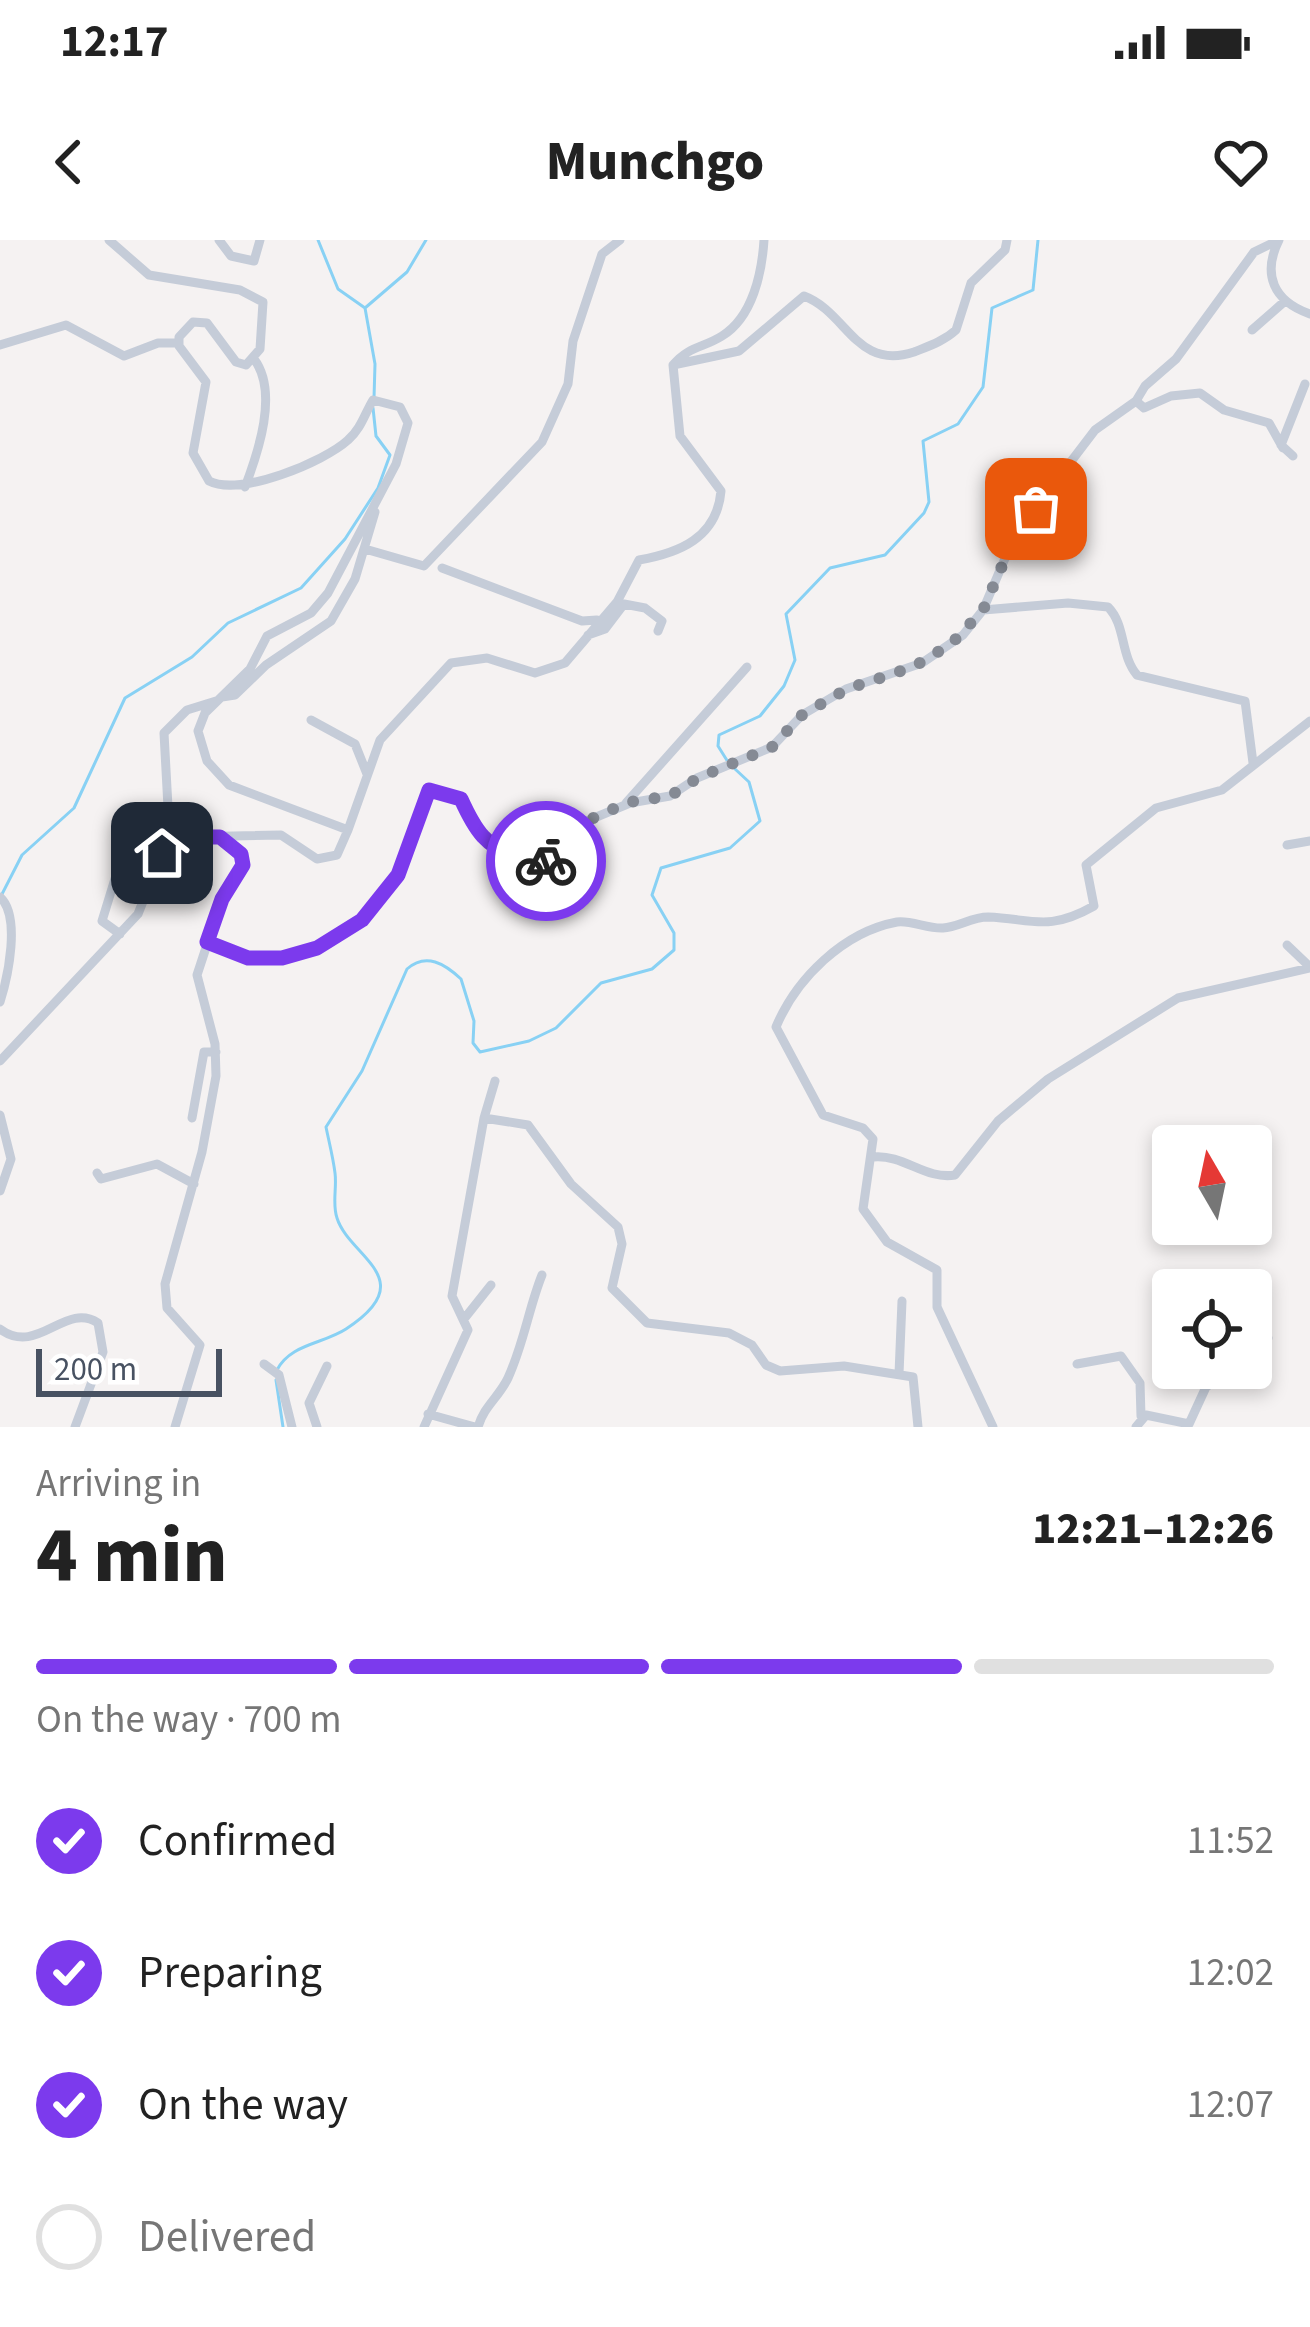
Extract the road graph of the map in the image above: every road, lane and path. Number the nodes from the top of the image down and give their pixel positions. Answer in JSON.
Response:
{"nodes":[{"id":1,"x":109,"y":240,"type":"edge"},
{"id":2,"x":219,"y":240,"type":"edge"},
{"id":3,"x":260,"y":240,"type":"edge"},
{"id":4,"x":620,"y":240,"type":"edge"},
{"id":5,"x":764,"y":240,"type":"edge"},
{"id":6,"x":1007,"y":240,"type":"edge"},
{"id":7,"x":1279,"y":240,"type":"edge"},
{"id":8,"x":1285,"y":301,"type":"junction"},
{"id":9,"x":1310,"y":314,"type":"edge"},
{"id":10,"x":1252,"y":330,"type":"dead end"},
{"id":11,"x":178,"y":343,"type":"junction"},
{"id":12,"x":0,"y":345,"type":"edge"},
{"id":13,"x":254,"y":359,"type":"junction"},
{"id":14,"x":673,"y":365,"type":"junction"},
{"id":15,"x":1305,"y":384,"type":"dead end"},
{"id":16,"x":1136,"y":401,"type":"junction"},
{"id":17,"x":1283,"y":448,"type":"junction"},
{"id":18,"x":1293,"y":457,"type":"dead end"},
{"id":19,"x":245,"y":487,"type":"junction"},
{"id":20,"x":1073,"y":507,"type":"dead end"},
{"id":21,"x":373,"y":508,"type":"junction"},
{"id":22,"x":1035,"y":509,"type":"junction"},
{"id":23,"x":365,"y":549,"type":"junction"},
{"id":24,"x":442,"y":568,"type":"dead end"},
{"id":25,"x":983,"y":610,"type":"junction"},
{"id":26,"x":597,"y":620,"type":"junction"},
{"id":27,"x":658,"y":631,"type":"dead end"},
{"id":28,"x":588,"y":635,"type":"junction"},
{"id":29,"x":747,"y":667,"type":"dead end"},
{"id":30,"x":219,"y":699,"type":"junction"},
{"id":31,"x":310,"y":720,"type":"dead end"},
{"id":32,"x":1310,"y":721,"type":"edge"},
{"id":33,"x":1253,"y":764,"type":"junction"},
{"id":34,"x":367,"y":773,"type":"junction"},
{"id":35,"x":623,"y":807,"type":"junction"},
{"id":36,"x":348,"y":830,"type":"junction"},
{"id":37,"x":188,"y":837,"type":"junction"},
{"id":38,"x":220,"y":837,"type":"junction"},
{"id":39,"x":1310,"y":842,"type":"edge"},
{"id":40,"x":1287,"y":845,"type":"dead end"},
{"id":41,"x":118,"y":869,"type":"dead end"},
{"id":42,"x":0,"y":897,"type":"edge"},
{"id":43,"x":121,"y":934,"type":"junction"},
{"id":44,"x":207,"y":942,"type":"junction"},
{"id":45,"x":1287,"y":945,"type":"dead end"},
{"id":46,"x":1310,"y":968,"type":"edge"},
{"id":47,"x":0,"y":1002,"type":"edge"},
{"id":48,"x":216,"y":1052,"type":"junction"},
{"id":49,"x":0,"y":1061,"type":"edge"},
{"id":50,"x":495,"y":1081,"type":"dead end"},
{"id":51,"x":0,"y":1114,"type":"edge"},
{"id":52,"x":192,"y":1118,"type":"dead end"},
{"id":53,"x":484,"y":1118,"type":"junction"},
{"id":54,"x":874,"y":1157,"type":"junction"},
{"id":55,"x":97,"y":1173,"type":"dead end"},
{"id":56,"x":194,"y":1184,"type":"junction"},
{"id":57,"x":0,"y":1191,"type":"edge"},
{"id":58,"x":542,"y":1275,"type":"dead end"},
{"id":59,"x":491,"y":1285,"type":"dead end"},
{"id":60,"x":902,"y":1301,"type":"dead end"},
{"id":61,"x":464,"y":1319,"type":"junction"},
{"id":62,"x":0,"y":1329,"type":"edge"},
{"id":63,"x":264,"y":1364,"type":"dead end"},
{"id":64,"x":1077,"y":1364,"type":"dead end"},
{"id":65,"x":327,"y":1366,"type":"dead end"},
{"id":66,"x":899,"y":1375,"type":"junction"},
{"id":67,"x":1205,"y":1389,"type":"edge"},
{"id":68,"x":428,"y":1414,"type":"junction"},
{"id":69,"x":1138,"y":1422,"type":"edge"},
{"id":70,"x":75,"y":1427,"type":"edge"},
{"id":71,"x":175,"y":1427,"type":"edge"},
{"id":72,"x":292,"y":1427,"type":"edge"},
{"id":73,"x":317,"y":1427,"type":"edge"},
{"id":74,"x":424,"y":1427,"type":"edge"},
{"id":75,"x":477,"y":1427,"type":"edge"},
{"id":76,"x":918,"y":1427,"type":"edge"},
{"id":77,"x":993,"y":1427,"type":"edge"}],
"edges":[{"from":1,"to":13,"type":"street"},
{"from":2,"to":3,"type":"street"},
{"from":4,"to":23,"type":"street"},
{"from":5,"to":14,"type":"street"},
{"from":6,"to":14,"type":"street"},
{"from":7,"to":8,"type":"street"},
{"from":7,"to":16,"type":"street"},
{"from":8,"to":9,"type":"street"},
{"from":8,"to":10,"type":"street"},
{"from":11,"to":12,"type":"street"},
{"from":11,"to":13,"type":"street"},
{"from":11,"to":19,"type":"street"},
{"from":13,"to":19,"type":"street"},
{"from":14,"to":26,"type":"street"},
{"from":15,"to":17,"type":"street"},
{"from":16,"to":17,"type":"street"},
{"from":16,"to":22,"type":"street"},
{"from":17,"to":18,"type":"street"},
{"from":19,"to":21,"type":"street"},
{"from":20,"to":22,"type":"street"},
{"from":21,"to":23,"type":"street"},
{"from":21,"to":30,"type":"street"},
{"from":22,"to":25,"type":"street"},
{"from":23,"to":30,"type":"street"},
{"from":24,"to":26,"type":"street"},
{"from":25,"to":33,"type":"street"},
{"from":25,"to":35,"type":"street"},
{"from":26,"to":28,"type":"street"},
{"from":27,"to":28,"type":"street"},
{"from":28,"to":34,"type":"street"},
{"from":29,"to":35,"type":"street"},
{"from":30,"to":36,"type":"street"},
{"from":30,"to":37,"type":"street"},
{"from":31,"to":34,"type":"street"},
{"from":32,"to":33,"type":"street"},
{"from":33,"to":54,"type":"street"},
{"from":34,"to":36,"type":"street"},
{"from":35,"to":44,"type":"street"},
{"from":36,"to":38,"type":"street"},
{"from":37,"to":38,"type":"street"},
{"from":37,"to":43,"type":"street"},
{"from":38,"to":44,"type":"street"},
{"from":39,"to":40,"type":"street"},
{"from":41,"to":43,"type":"street"},
{"from":42,"to":47,"type":"street"},
{"from":43,"to":49,"type":"street"},
{"from":44,"to":48,"type":"street"},
{"from":45,"to":46,"type":"street"},
{"from":46,"to":54,"type":"street"},
{"from":48,"to":52,"type":"street"},
{"from":48,"to":56,"type":"street"},
{"from":50,"to":53,"type":"street"},
{"from":51,"to":57,"type":"street"},
{"from":53,"to":61,"type":"street"},
{"from":53,"to":66,"type":"street"},
{"from":54,"to":77,"type":"street"},
{"from":55,"to":56,"type":"street"},
{"from":56,"to":71,"type":"street"},
{"from":58,"to":75,"type":"street"},
{"from":59,"to":61,"type":"street"},
{"from":60,"to":66,"type":"street"},
{"from":61,"to":68,"type":"street"},
{"from":62,"to":70,"type":"street"},
{"from":63,"to":72,"type":"street"},
{"from":64,"to":69,"type":"street"},
{"from":65,"to":73,"type":"street"},
{"from":66,"to":76,"type":"street"},
{"from":67,"to":69,"type":"street"},
{"from":68,"to":74,"type":"street"},
{"from":68,"to":75,"type":"street"}]}
